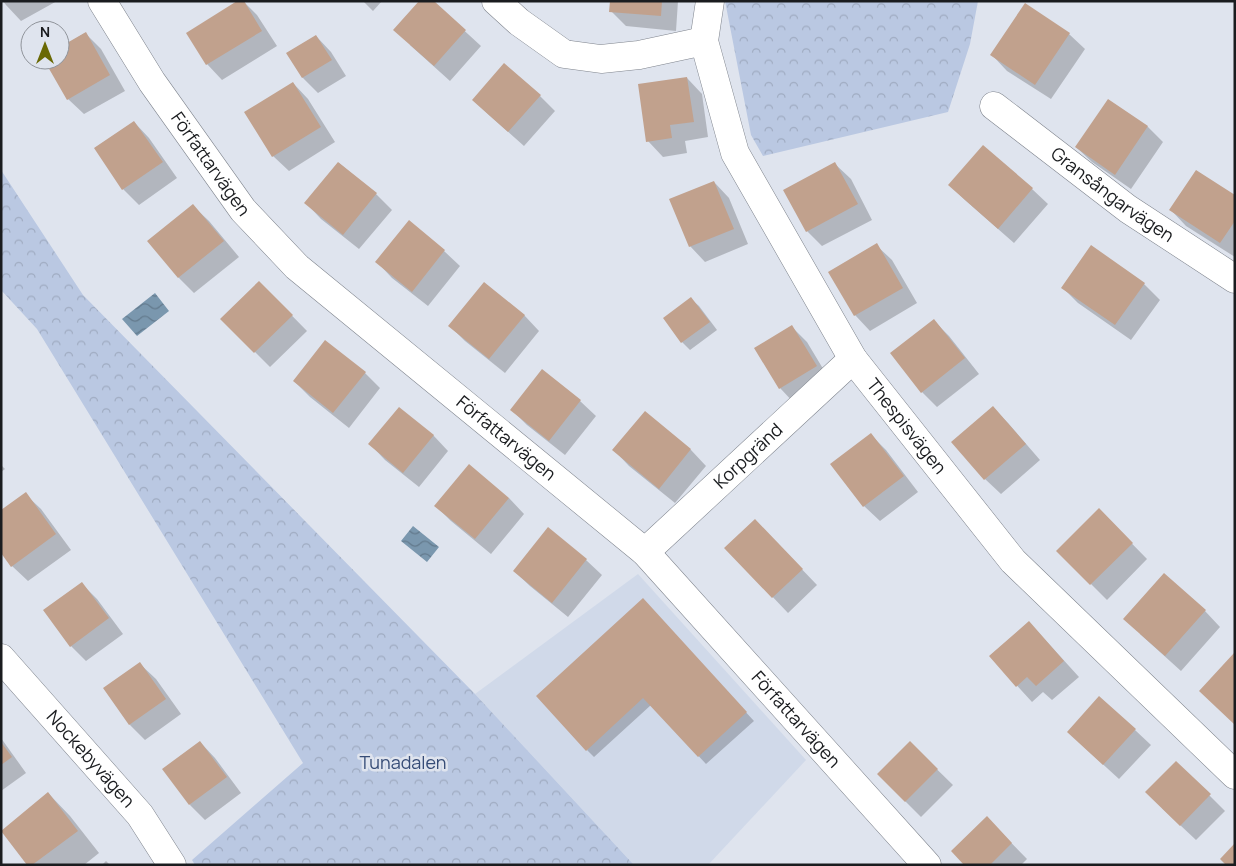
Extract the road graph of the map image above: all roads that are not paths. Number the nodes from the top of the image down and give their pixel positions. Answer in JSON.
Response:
{"nodes":[{"id":1,"x":102,"y":1,"type":"edge"},
{"id":2,"x":496,"y":1,"type":"edge"},
{"id":3,"x":710,"y":1,"type":"edge"},
{"id":4,"x":704,"y":41,"type":"junction"},
{"id":5,"x":994,"y":106,"type":"dead end"},
{"id":6,"x":1235,"y":279,"type":"edge"},
{"id":7,"x":853,"y":360,"type":"junction"},
{"id":8,"x":645,"y":552,"type":"junction"},
{"id":9,"x":1,"y":658,"type":"edge"},
{"id":10,"x":1235,"y":775,"type":"edge"},
{"id":11,"x":172,"y":865,"type":"edge"},
{"id":12,"x":927,"y":865,"type":"edge"}],
"edges":[{"from":1,"to":8,"type":"street","name":"Författarvägen"},
{"from":2,"to":4,"type":"street"},
{"from":3,"to":4,"type":"street","name":"Thespisvägen"},
{"from":4,"to":7,"type":"street","name":"Thespisvägen"},
{"from":5,"to":6,"type":"street","name":"Gransångarvägen"},
{"from":7,"to":8,"type":"street","name":"Korpgränd"},
{"from":7,"to":10,"type":"street","name":"Thespisvägen"},
{"from":8,"to":12,"type":"street","name":"Författarvägen"},
{"from":9,"to":11,"type":"street","name":"Nockebyvägen"}]}
